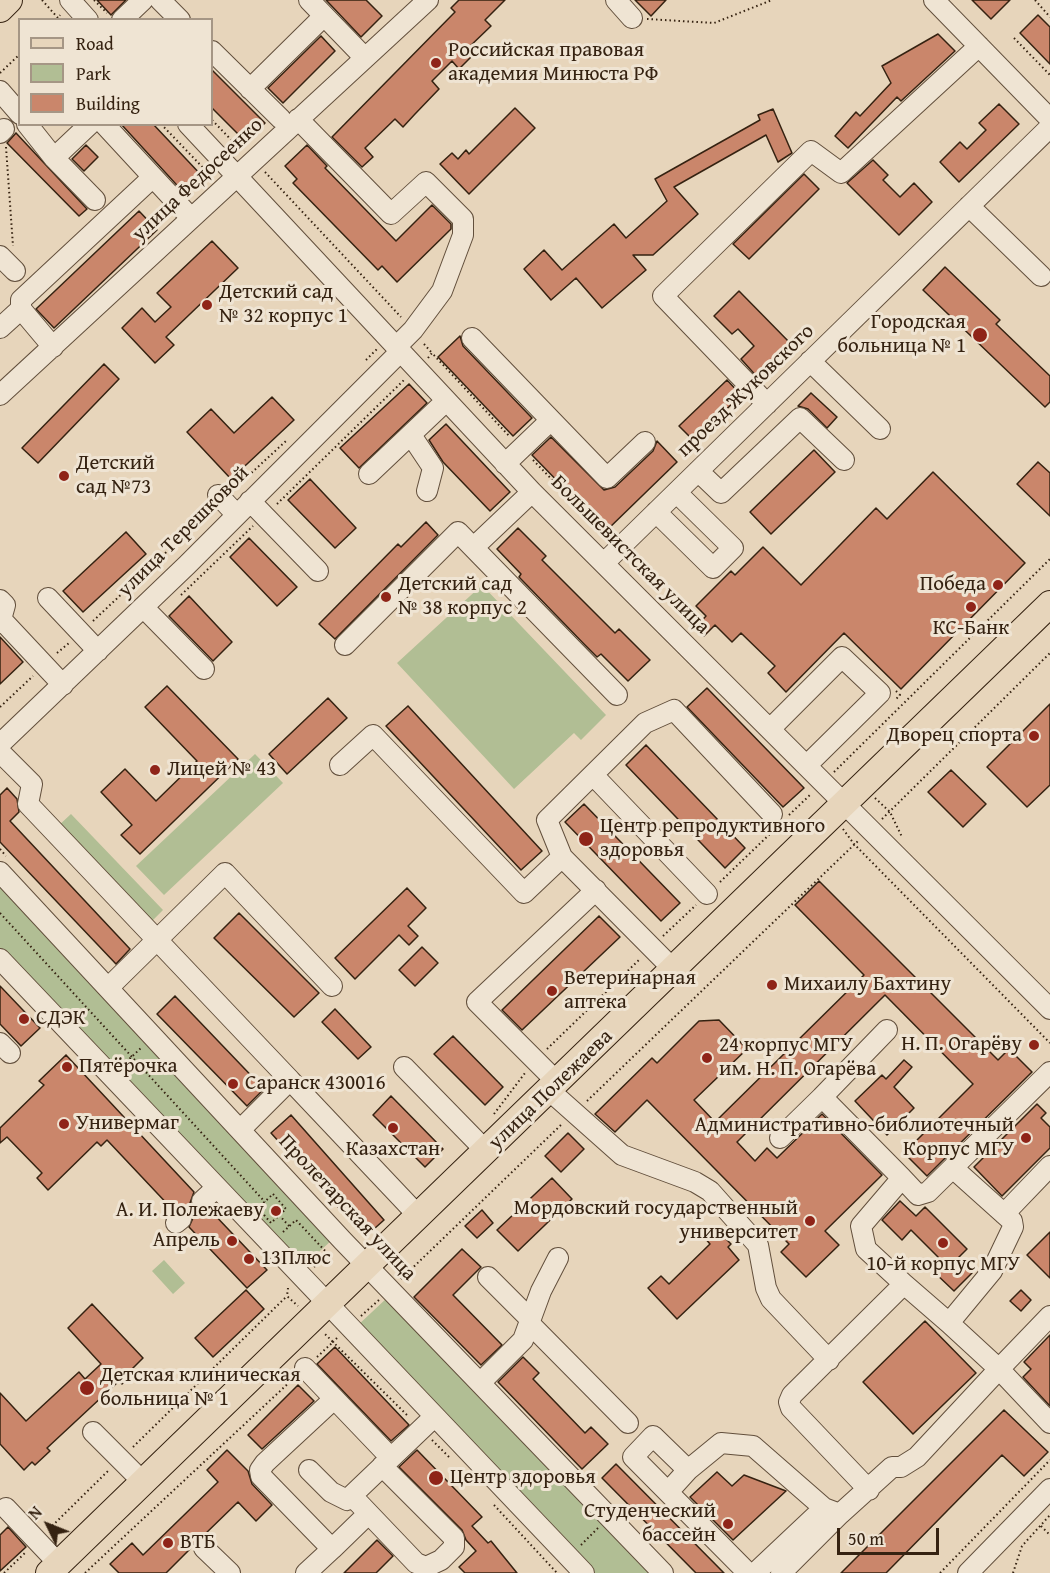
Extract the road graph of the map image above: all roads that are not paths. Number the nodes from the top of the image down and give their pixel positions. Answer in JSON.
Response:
{"nodes":[{"id":1,"x":9,"y":0,"type":"edge"},
{"id":2,"x":70,"y":0,"type":"edge"},
{"id":3,"x":143,"y":0,"type":"edge"},
{"id":4,"x":160,"y":0,"type":"edge"},
{"id":5,"x":309,"y":0,"type":"edge"},
{"id":6,"x":428,"y":0,"type":"edge"},
{"id":7,"x":616,"y":0,"type":"edge"},
{"id":8,"x":934,"y":0,"type":"edge"},
{"id":9,"x":0,"y":9,"type":"edge"},
{"id":10,"x":324,"y":16,"type":"junction"},
{"id":11,"x":86,"y":18,"type":"edge"},
{"id":12,"x":124,"y":18,"type":"edge"},
{"id":13,"x":178,"y":18,"type":"edge"},
{"id":14,"x":632,"y":18,"type":"road end"},
{"id":15,"x":979,"y":46,"type":"junction"},
{"id":16,"x":213,"y":52,"type":"edge"},
{"id":17,"x":365,"y":58,"type":"junction"},
{"id":18,"x":250,"y":89,"type":"junction"},
{"id":19,"x":0,"y":91,"type":"edge"},
{"id":20,"x":18,"y":112,"type":"edge"},
{"id":21,"x":289,"y":119,"type":"junction"},
{"id":22,"x":1050,"y":119,"type":"edge"},
{"id":23,"x":29,"y":126,"type":"edge"},
{"id":24,"x":88,"y":126,"type":"edge"},
{"id":25,"x":106,"y":126,"type":"edge"},
{"id":26,"x":189,"y":126,"type":"edge"},
{"id":27,"x":1050,"y":127,"type":"edge"},
{"id":28,"x":54,"y":158,"type":"junction"},
{"id":29,"x":153,"y":177,"type":"junction"},
{"id":30,"x":230,"y":183,"type":"junction"},
{"id":31,"x":95,"y":200,"type":"dead end"},
{"id":32,"x":969,"y":206,"type":"junction"},
{"id":33,"x":192,"y":218,"type":"junction"},
{"id":34,"x":0,"y":256,"type":"edge"},
{"id":35,"x":15,"y":271,"type":"road end"},
{"id":36,"x":1041,"y":276,"type":"dead end"},
{"id":37,"x":21,"y":309,"type":"junction"},
{"id":38,"x":0,"y":328,"type":"edge"},
{"id":39,"x":472,"y":338,"type":"dead end"},
{"id":40,"x":53,"y":347,"type":"junction"},
{"id":41,"x":391,"y":353,"type":"junction"},
{"id":42,"x":810,"y":361,"type":"junction"},
{"id":43,"x":0,"y":395,"type":"edge"},
{"id":44,"x":446,"y":401,"type":"junction"},
{"id":45,"x":767,"y":404,"type":"junction"},
{"id":46,"x":551,"y":420,"type":"junction"},
{"id":47,"x":880,"y":429,"type":"dead end"},
{"id":48,"x":411,"y":435,"type":"junction"},
{"id":49,"x":645,"y":442,"type":"dead end"},
{"id":50,"x":844,"y":460,"type":"dead end"},
{"id":51,"x":505,"y":464,"type":"junction"},
{"id":52,"x":698,"y":471,"type":"junction"},
{"id":53,"x":369,"y":474,"type":"dead end"},
{"id":54,"x":427,"y":491,"type":"dead end"},
{"id":55,"x":531,"y":492,"type":"junction"},
{"id":56,"x":676,"y":493,"type":"junction"},
{"id":57,"x":220,"y":498,"type":"road end"},
{"id":58,"x":244,"y":508,"type":"junction"},
{"id":59,"x":656,"y":512,"type":"junction"},
{"id":60,"x":474,"y":547,"type":"junction"},
{"id":61,"x":604,"y":563,"type":"junction"},
{"id":62,"x":318,"y":572,"type":"dead end"},
{"id":63,"x":48,"y":598,"type":"dead end"},
{"id":64,"x":0,"y":600,"type":"edge"},
{"id":65,"x":1050,"y":604,"type":"edge"},
{"id":66,"x":143,"y":607,"type":"junction"},
{"id":67,"x":1,"y":622,"type":"edge"},
{"id":68,"x":345,"y":645,"type":"dead end"},
{"id":69,"x":98,"y":651,"type":"junction"},
{"id":70,"x":204,"y":669,"type":"dead end"},
{"id":71,"x":63,"y":685,"type":"junction"},
{"id":72,"x":617,"y":695,"type":"dead end"},
{"id":73,"x":771,"y":729,"type":"junction"},
{"id":74,"x":0,"y":744,"type":"edge"},
{"id":75,"x":0,"y":752,"type":"edge"},
{"id":76,"x":340,"y":765,"type":"dead end"},
{"id":77,"x":807,"y":765,"type":"junction"},
{"id":78,"x":594,"y":776,"type":"junction"},
{"id":79,"x":847,"y":803,"type":"junction"},
{"id":80,"x":780,"y":818,"type":"road end"},
{"id":81,"x":562,"y":857,"type":"junction"},
{"id":82,"x":4,"y":865,"type":"edge"},
{"id":83,"x":596,"y":890,"type":"junction"},
{"id":84,"x":707,"y":894,"type":"road end"},
{"id":85,"x":156,"y":941,"type":"junction"},
{"id":86,"x":1,"y":961,"type":"edge"},
{"id":87,"x":674,"y":970,"type":"junction"},
{"id":88,"x":332,"y":986,"type":"dead end"},
{"id":89,"x":108,"y":988,"type":"junction"},
{"id":90,"x":1050,"y":1009,"type":"edge"},
{"id":91,"x":887,"y":1030,"type":"dead end"},
{"id":92,"x":404,"y":1067,"type":"dead end"},
{"id":93,"x":1050,"y":1072,"type":"edge"},
{"id":94,"x":290,"y":1080,"type":"junction"},
{"id":95,"x":554,"y":1087,"type":"junction"},
{"id":96,"x":822,"y":1097,"type":"junction"},
{"id":97,"x":240,"y":1131,"type":"junction"},
{"id":98,"x":780,"y":1138,"type":"dead end"},
{"id":99,"x":481,"y":1145,"type":"junction"},
{"id":100,"x":1050,"y":1166,"type":"edge"},
{"id":101,"x":954,"y":1169,"type":"junction"},
{"id":102,"x":902,"y":1178,"type":"junction"},
{"id":103,"x":411,"y":1208,"type":"dead end"},
{"id":104,"x":1004,"y":1214,"type":"junction"},
{"id":105,"x":558,"y":1258,"type":"dead end"},
{"id":106,"x":368,"y":1266,"type":"junction"},
{"id":107,"x":488,"y":1277,"type":"dead end"},
{"id":108,"x":904,"y":1284,"type":"junction"},
{"id":109,"x":320,"y":1313,"type":"junction"},
{"id":110,"x":1050,"y":1316,"type":"edge"},
{"id":111,"x":530,"y":1321,"type":"junction"},
{"id":112,"x":949,"y":1323,"type":"junction"},
{"id":113,"x":829,"y":1360,"type":"junction"},
{"id":114,"x":305,"y":1368,"type":"road end"},
{"id":115,"x":999,"y":1369,"type":"junction"},
{"id":116,"x":480,"y":1383,"type":"junction"},
{"id":117,"x":334,"y":1399,"type":"junction"},
{"id":118,"x":427,"y":1423,"type":"junction"},
{"id":119,"x":628,"y":1423,"type":"dead end"},
{"id":120,"x":1050,"y":1423,"type":"edge"},
{"id":121,"x":93,"y":1432,"type":"dead end"},
{"id":122,"x":387,"y":1462,"type":"junction"},
{"id":123,"x":309,"y":1470,"type":"dead end"},
{"id":124,"x":688,"y":1470,"type":"junction"},
{"id":125,"x":143,"y":1482,"type":"junction"},
{"id":126,"x":869,"y":1490,"type":"junction"},
{"id":127,"x":1050,"y":1490,"type":"edge"},
{"id":128,"x":668,"y":1492,"type":"junction"},
{"id":129,"x":352,"y":1496,"type":"junction"},
{"id":130,"x":6,"y":1508,"type":"dead end"},
{"id":131,"x":832,"y":1511,"type":"junction"},
{"id":132,"x":368,"y":1514,"type":"junction"},
{"id":133,"x":204,"y":1548,"type":"dead end"},
{"id":134,"x":332,"y":1549,"type":"junction"},
{"id":135,"x":560,"y":1567,"type":"edge"},
{"id":136,"x":54,"y":1568,"type":"edge"},
{"id":137,"x":414,"y":1568,"type":"edge"},
{"id":138,"x":310,"y":1571,"type":"edge"},
{"id":139,"x":230,"y":1573,"type":"edge"},
{"id":140,"x":584,"y":1573,"type":"edge"},
{"id":141,"x":663,"y":1573,"type":"edge"},
{"id":142,"x":748,"y":1573,"type":"edge"},
{"id":143,"x":755,"y":1573,"type":"edge"},
{"id":144,"x":781,"y":1573,"type":"edge"},
{"id":145,"x":968,"y":1573,"type":"edge"}],
"edges":[{"from":1,"to":9,"type":"main road"},
{"from":2,"to":11,"type":"street"},
{"from":3,"to":12,"type":"street"},
{"from":4,"to":13,"type":"street"},
{"from":5,"to":10,"type":"street"},
{"from":6,"to":17,"type":"street","name":"улица Федосеенко"},
{"from":7,"to":14,"type":"street"},
{"from":8,"to":15,"type":"street"},
{"from":10,"to":17,"type":"street"},
{"from":10,"to":18,"type":"street"},
{"from":15,"to":22,"type":"street"},
{"from":15,"to":45,"type":"street"},
{"from":16,"to":18,"type":"street"},
{"from":17,"to":21,"type":"street","name":"улица Федосеенко"},
{"from":18,"to":21,"type":"street"},
{"from":19,"to":20,"type":"street"},
{"from":21,"to":30,"type":"street","name":"улица Федосеенко"},
{"from":21,"to":41,"type":"street","name":"улица Терешковой"},
{"from":23,"to":28,"type":"street"},
{"from":24,"to":28,"type":"street"},
{"from":25,"to":29,"type":"street"},
{"from":26,"to":30,"type":"street","name":"Большевистская улица"},
{"from":27,"to":32,"type":"street","name":"проезд Жуковского"},
{"from":28,"to":31,"type":"street"},
{"from":29,"to":33,"type":"street"},
{"from":29,"to":37,"type":"street"},
{"from":30,"to":33,"type":"street","name":"улица Федосеенко"},
{"from":30,"to":41,"type":"street","name":"Большевистская улица"},
{"from":32,"to":36,"type":"street"},
{"from":32,"to":42,"type":"street","name":"проезд Жуковского"},
{"from":33,"to":40,"type":"street","name":"улица Федосеенко"},
{"from":34,"to":35,"type":"street"},
{"from":37,"to":38,"type":"street"},
{"from":37,"to":40,"type":"street"},
{"from":39,"to":46,"type":"street"},
{"from":40,"to":43,"type":"street","name":"улица Федосеенко"},
{"from":41,"to":44,"type":"street","name":"Большевистская улица"},
{"from":41,"to":58,"type":"street","name":"улица Терешковой"},
{"from":42,"to":45,"type":"street","name":"проезд Жуковского"},
{"from":42,"to":47,"type":"street"},
{"from":44,"to":48,"type":"street"},
{"from":44,"to":51,"type":"street","name":"Большевистская улица"},
{"from":45,"to":52,"type":"street","name":"проезд Жуковского"},
{"from":46,"to":49,"type":"street"},
{"from":46,"to":51,"type":"street"},
{"from":48,"to":53,"type":"street"},
{"from":48,"to":54,"type":"street"},
{"from":50,"to":52,"type":"street"},
{"from":51,"to":55,"type":"street","name":"Большевистская улица"},
{"from":52,"to":56,"type":"street","name":"проезд Жуковского"},
{"from":55,"to":60,"type":"street"},
{"from":55,"to":61,"type":"street","name":"Большевистская улица"},
{"from":56,"to":59,"type":"street","name":"проезд Жуковского"},
{"from":56,"to":59,"type":"street"},
{"from":57,"to":58,"type":"street"},
{"from":58,"to":62,"type":"street"},
{"from":58,"to":66,"type":"street","name":"улица Терешковой"},
{"from":59,"to":61,"type":"street","name":"проезд Жуковского"},
{"from":60,"to":68,"type":"street"},
{"from":60,"to":72,"type":"street"},
{"from":61,"to":73,"type":"street","name":"Большевистская улица"},
{"from":63,"to":69,"type":"street"},
{"from":64,"to":67,"type":"street"},
{"from":65,"to":79,"type":"main road","name":"улица Полежаева"},
{"from":66,"to":69,"type":"street","name":"улица Терешковой"},
{"from":66,"to":70,"type":"street"},
{"from":67,"to":71,"type":"street"},
{"from":69,"to":71,"type":"street","name":"улица Терешковой"},
{"from":71,"to":74,"type":"street","name":"улица Терешковой"},
{"from":73,"to":77,"type":"street","name":"Большевистская улица"},
{"from":73,"to":77,"type":"street"},
{"from":75,"to":85,"type":"street"},
{"from":76,"to":81,"type":"street"},
{"from":77,"to":79,"type":"street","name":"Большевистская улица"},
{"from":78,"to":80,"type":"street"},
{"from":78,"to":81,"type":"street"},
{"from":78,"to":84,"type":"street"},
{"from":79,"to":87,"type":"main road","name":"улица Полежаева"},
{"from":79,"to":90,"type":"street","name":"Большевистская улица"},
{"from":81,"to":83,"type":"street"},
{"from":82,"to":89,"type":"street","name":"Пролетарская улица"},
{"from":83,"to":87,"type":"street"},
{"from":83,"to":95,"type":"street"},
{"from":85,"to":88,"type":"street"},
{"from":85,"to":89,"type":"street"},
{"from":85,"to":94,"type":"street"},
{"from":86,"to":109,"type":"street"},
{"from":87,"to":95,"type":"main road","name":"улица Полежаева"},
{"from":89,"to":97,"type":"street","name":"Пролетарская улица"},
{"from":91,"to":96,"type":"street"},
{"from":92,"to":99,"type":"street"},
{"from":93,"to":101,"type":"street"},
{"from":94,"to":97,"type":"street"},
{"from":94,"to":103,"type":"street"},
{"from":95,"to":99,"type":"main road","name":"улица Полежаева"},
{"from":95,"to":113,"type":"street"},
{"from":96,"to":98,"type":"street"},
{"from":96,"to":102,"type":"street"},
{"from":97,"to":106,"type":"street","name":"Пролетарская улица"},
{"from":99,"to":106,"type":"main road","name":"улица Полежаева"},
{"from":100,"to":104,"type":"street"},
{"from":101,"to":102,"type":"street"},
{"from":101,"to":104,"type":"street"},
{"from":102,"to":108,"type":"street"},
{"from":104,"to":112,"type":"street"},
{"from":105,"to":111,"type":"street"},
{"from":106,"to":109,"type":"main road","name":"улица Полежаева"},
{"from":106,"to":116,"type":"street","name":"Пролетарская улица"},
{"from":107,"to":111,"type":"street"},
{"from":108,"to":112,"type":"street"},
{"from":108,"to":113,"type":"street"},
{"from":109,"to":118,"type":"street"},
{"from":109,"to":125,"type":"main road","name":"улица Полежаева"},
{"from":110,"to":115,"type":"street"},
{"from":111,"to":116,"type":"street"},
{"from":111,"to":119,"type":"street"},
{"from":112,"to":115,"type":"street"},
{"from":113,"to":126,"type":"street"},
{"from":114,"to":117,"type":"street"},
{"from":115,"to":120,"type":"street"},
{"from":115,"to":126,"type":"street"},
{"from":116,"to":141,"type":"street","name":"Пролетарская улица"},
{"from":117,"to":122,"type":"street"},
{"from":117,"to":134,"type":"street"},
{"from":118,"to":122,"type":"street"},
{"from":118,"to":135,"type":"street"},
{"from":121,"to":125,"type":"street"},
{"from":122,"to":129,"type":"street"},
{"from":122,"to":137,"type":"street"},
{"from":123,"to":129,"type":"street"},
{"from":124,"to":128,"type":"street"},
{"from":124,"to":128,"type":"street"},
{"from":124,"to":131,"type":"street"},
{"from":125,"to":136,"type":"main road","name":"улица Полежаева"},
{"from":126,"to":131,"type":"street"},
{"from":127,"to":145,"type":"street"},
{"from":128,"to":142,"type":"street"},
{"from":129,"to":132,"type":"street"},
{"from":130,"to":136,"type":"street"},
{"from":131,"to":143,"type":"street"},
{"from":131,"to":144,"type":"street"},
{"from":132,"to":134,"type":"street"},
{"from":132,"to":137,"type":"street"},
{"from":133,"to":139,"type":"street"},
{"from":134,"to":138,"type":"street"},
{"from":135,"to":140,"type":"street"}]}
